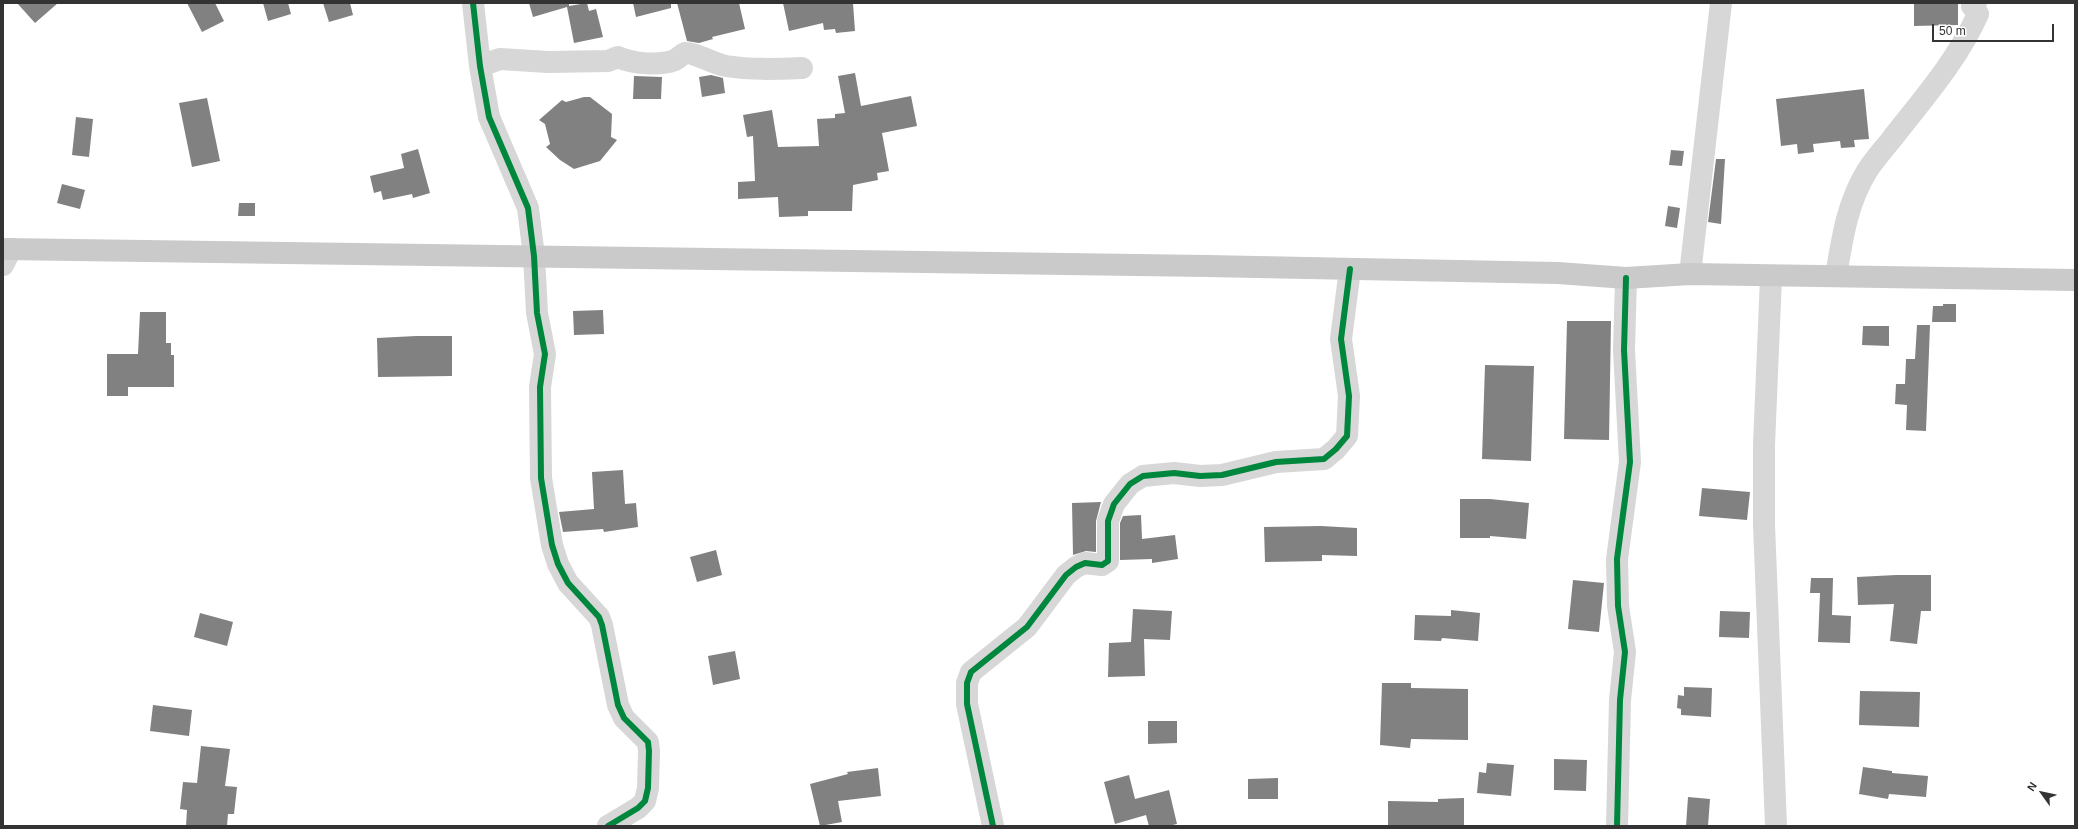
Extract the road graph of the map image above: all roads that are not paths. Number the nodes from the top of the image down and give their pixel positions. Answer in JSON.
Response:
{"nodes":[{"id":1,"x":473,"y":3,"type":"edge"},
{"id":2,"x":1721,"y":3,"type":"edge"},
{"id":3,"x":1976,"y":3,"type":"edge"},
{"id":4,"x":480,"y":66,"type":"junction"},
{"id":5,"x":802,"y":68,"type":"dead end"},
{"id":6,"x":6,"y":254,"type":"edge"},
{"id":7,"x":534,"y":256,"type":"junction"},
{"id":8,"x":1350,"y":269,"type":"junction"},
{"id":9,"x":1690,"y":274,"type":"junction"},
{"id":10,"x":1836,"y":276,"type":"junction"},
{"id":11,"x":1771,"y":277,"type":"junction"},
{"id":12,"x":1626,"y":278,"type":"junction"},
{"id":13,"x":2075,"y":280,"type":"edge"},
{"id":14,"x":608,"y":826,"type":"edge"},
{"id":15,"x":993,"y":826,"type":"edge"},
{"id":16,"x":1617,"y":826,"type":"edge"},
{"id":17,"x":1776,"y":826,"type":"edge"}],
"edges":[{"from":1,"to":4,"type":"street"},
{"from":2,"to":9,"type":"street"},
{"from":3,"to":10,"type":"street"},
{"from":4,"to":5,"type":"street"},
{"from":4,"to":7,"type":"street"},
{"from":6,"to":7,"type":"main road"},
{"from":7,"to":8,"type":"main road"},
{"from":7,"to":14,"type":"street"},
{"from":8,"to":12,"type":"main road"},
{"from":8,"to":15,"type":"street"},
{"from":9,"to":11,"type":"main road"},
{"from":9,"to":12,"type":"main road"},
{"from":10,"to":11,"type":"main road"},
{"from":10,"to":13,"type":"main road"},
{"from":11,"to":17,"type":"street"},
{"from":12,"to":16,"type":"street"}]}
